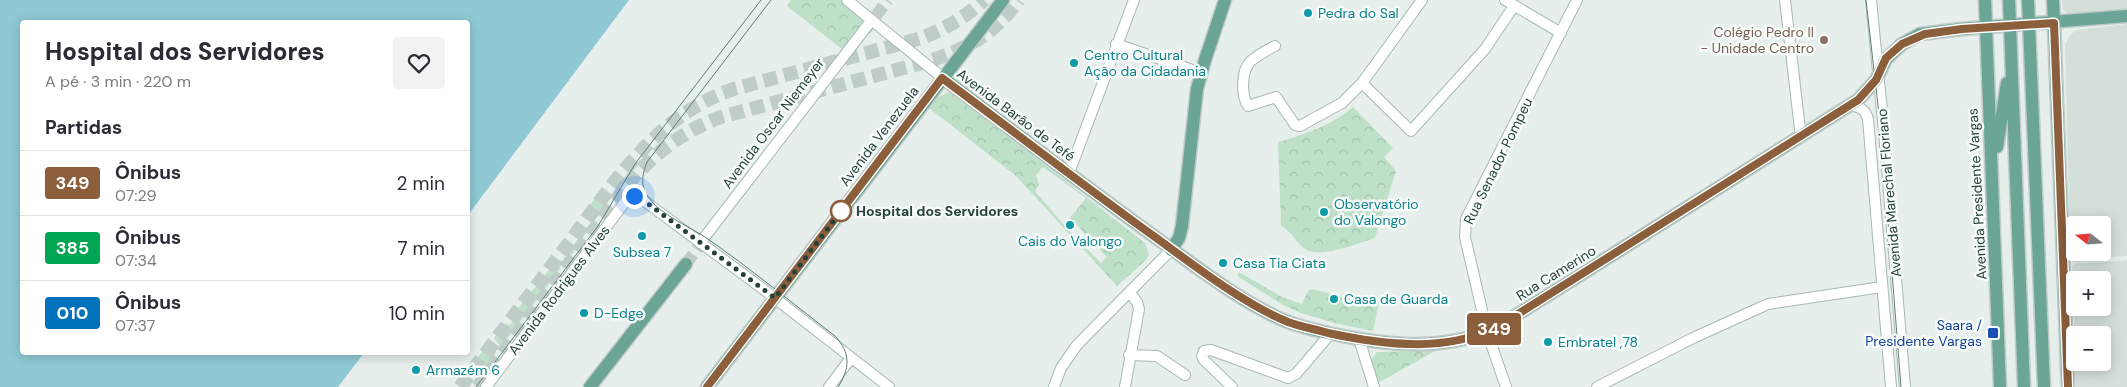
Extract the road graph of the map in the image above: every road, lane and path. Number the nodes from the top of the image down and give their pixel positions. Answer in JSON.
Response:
{"nodes":[{"id":1,"x":847,"y":0,"type":"edge"},
{"id":2,"x":1003,"y":0,"type":"edge"},
{"id":3,"x":1134,"y":0,"type":"edge"},
{"id":4,"x":1225,"y":0,"type":"edge"},
{"id":5,"x":1422,"y":0,"type":"edge"},
{"id":6,"x":1577,"y":0,"type":"edge"},
{"id":7,"x":1785,"y":0,"type":"edge"},
{"id":8,"x":1871,"y":0,"type":"edge"},
{"id":9,"x":1985,"y":0,"type":"edge"},
{"id":10,"x":2009,"y":0,"type":"edge"},
{"id":11,"x":2028,"y":0,"type":"edge"},
{"id":12,"x":2053,"y":0,"type":"edge"},
{"id":13,"x":1510,"y":3,"type":"edge"},
{"id":14,"x":2127,"y":16,"type":"edge"},
{"id":15,"x":871,"y":21,"type":"junction"},
{"id":16,"x":2054,"y":23,"type":"junction"},
{"id":17,"x":2029,"y":24,"type":"junction"},
{"id":18,"x":2010,"y":26,"type":"junction"},
{"id":19,"x":1986,"y":28,"type":"junction"},
{"id":20,"x":1561,"y":33,"type":"junction"},
{"id":21,"x":1116,"y":44,"type":"junction"},
{"id":22,"x":1275,"y":46,"type":"dead end"},
{"id":23,"x":2011,"y":61,"type":"junction"},
{"id":24,"x":1201,"y":73,"type":"junction"},
{"id":25,"x":942,"y":78,"type":"junction"},
{"id":26,"x":1876,"y":78,"type":"junction"},
{"id":27,"x":1362,"y":83,"type":"junction"},
{"id":28,"x":1850,"y":105,"type":"junction"},
{"id":29,"x":1801,"y":138,"type":"junction"},
{"id":30,"x":1069,"y":173,"type":"junction"},
{"id":31,"x":1993,"y":196,"type":"junction"},
{"id":32,"x":700,"y":243,"type":"junction"},
{"id":33,"x":1171,"y":250,"type":"junction"},
{"id":34,"x":686,"y":264,"type":"tunnel mouth"},
{"id":35,"x":1882,"y":287,"type":"junction"},
{"id":36,"x":1130,"y":293,"type":"junction"},
{"id":37,"x":775,"y":298,"type":"junction"},
{"id":38,"x":1487,"y":332,"type":"junction"},
{"id":39,"x":1331,"y":333,"type":"junction"},
{"id":40,"x":1359,"y":339,"type":"junction"},
{"id":41,"x":1129,"y":355,"type":"junction"},
{"id":42,"x":851,"y":358,"type":"junction"},
{"id":43,"x":1185,"y":375,"type":"dead end"},
{"id":44,"x":2067,"y":385,"type":"edge"},
{"id":45,"x":486,"y":387,"type":"edge"},
{"id":46,"x":590,"y":387,"type":"edge"},
{"id":47,"x":707,"y":387,"type":"edge"},
{"id":48,"x":829,"y":387,"type":"edge"},
{"id":49,"x":889,"y":387,"type":"edge"},
{"id":50,"x":1054,"y":387,"type":"edge"},
{"id":51,"x":1124,"y":387,"type":"edge"},
{"id":52,"x":1232,"y":387,"type":"edge"},
{"id":53,"x":1374,"y":387,"type":"edge"},
{"id":54,"x":1506,"y":387,"type":"edge"},
{"id":55,"x":1597,"y":387,"type":"edge"},
{"id":56,"x":1891,"y":387,"type":"edge"},
{"id":57,"x":1905,"y":387,"type":"edge"},
{"id":58,"x":2000,"y":387,"type":"edge"},
{"id":59,"x":2024,"y":387,"type":"edge"},
{"id":60,"x":2044,"y":387,"type":"edge"}],
"edges":[{"from":1,"to":15,"type":"street","name":"Avenida Barão de Tefé"},
{"from":2,"to":25,"type":"main road","name":"Avenida Venezuela"},
{"from":3,"to":21,"type":"street"},
{"from":4,"to":24,"type":"main road"},
{"from":5,"to":27,"type":"street"},
{"from":6,"to":20,"type":"street","name":"Rua Senador Pompeu"},
{"from":7,"to":29,"type":"street"},
{"from":8,"to":26,"type":"street","name":"Avenida Marechal Floriano"},
{"from":9,"to":19,"type":"main road","name":"Avenida Presidente Vargas"},
{"from":10,"to":18,"type":"main road"},
{"from":11,"to":17,"type":"main road"},
{"from":12,"to":16,"type":"main road"},
{"from":13,"to":20,"type":"street"},
{"from":13,"to":27,"type":"street"},
{"from":14,"to":16,"type":"main road","name":"Rua Camerino"},
{"from":15,"to":25,"type":"street","name":"Avenida Barão de Tefé"},
{"from":15,"to":32,"type":"street","name":"Avenida Oscar Niemeyer"},
{"from":16,"to":17,"type":"main road","name":"Rua Camerino"},
{"from":16,"to":44,"type":"main road"},
{"from":17,"to":18,"type":"main road","name":"Rua Camerino"},
{"from":17,"to":60,"type":"main road"},
{"from":18,"to":19,"type":"main road","name":"Rua Camerino"},
{"from":18,"to":23,"type":"main road"},
{"from":19,"to":26,"type":"main road","name":"Rua Camerino"},
{"from":19,"to":31,"type":"main road","name":"Avenida Presidente Vargas"},
{"from":20,"to":38,"type":"street","name":"Rua Senador Pompeu"},
{"from":21,"to":24,"type":"street"},
{"from":21,"to":30,"type":"street"},
{"from":22,"to":27,"type":"street"},
{"from":23,"to":31,"type":"main road"},
{"from":23,"to":59,"type":"main road"},
{"from":24,"to":33,"type":"main road"},
{"from":25,"to":30,"type":"main road","name":"Avenida Barão de Tefé"},
{"from":25,"to":37,"type":"main road","name":"Avenida Venezuela"},
{"from":26,"to":28,"type":"main road","name":"Rua Camerino"},
{"from":26,"to":57,"type":"street","name":"Avenida Marechal Floriano"},
{"from":28,"to":29,"type":"main road","name":"Rua Camerino"},
{"from":28,"to":35,"type":"street","name":"Avenida Marechal Floriano"},
{"from":29,"to":38,"type":"main road","name":"Rua Camerino"},
{"from":30,"to":33,"type":"main road","name":"Avenida Barão de Tefé"},
{"from":31,"to":58,"type":"main road","name":"Avenida Presidente Vargas"},
{"from":32,"to":37,"type":"street"},
{"from":32,"to":45,"type":"street","name":"Avenida Rodrigues Alves"},
{"from":33,"to":36,"type":"street"},
{"from":33,"to":39,"type":"main road","name":"Rua Camerino"},
{"from":34,"to":46,"type":"main road"},
{"from":35,"to":55,"type":"street"},
{"from":35,"to":56,"type":"street","name":"Avenida Marechal Floriano"},
{"from":36,"to":41,"type":"street"},
{"from":36,"to":50,"type":"street"},
{"from":37,"to":42,"type":"street"},
{"from":37,"to":47,"type":"main road","name":"Avenida Venezuela"},
{"from":38,"to":40,"type":"main road","name":"Rua Camerino"},
{"from":38,"to":54,"type":"street","name":"Rua Senador Pompeu"},
{"from":39,"to":40,"type":"main road","name":"Rua Camerino"},
{"from":39,"to":52,"type":"street"},
{"from":40,"to":53,"type":"street"},
{"from":41,"to":43,"type":"street"},
{"from":41,"to":51,"type":"street"},
{"from":42,"to":48,"type":"street"},
{"from":42,"to":49,"type":"street"}]}
